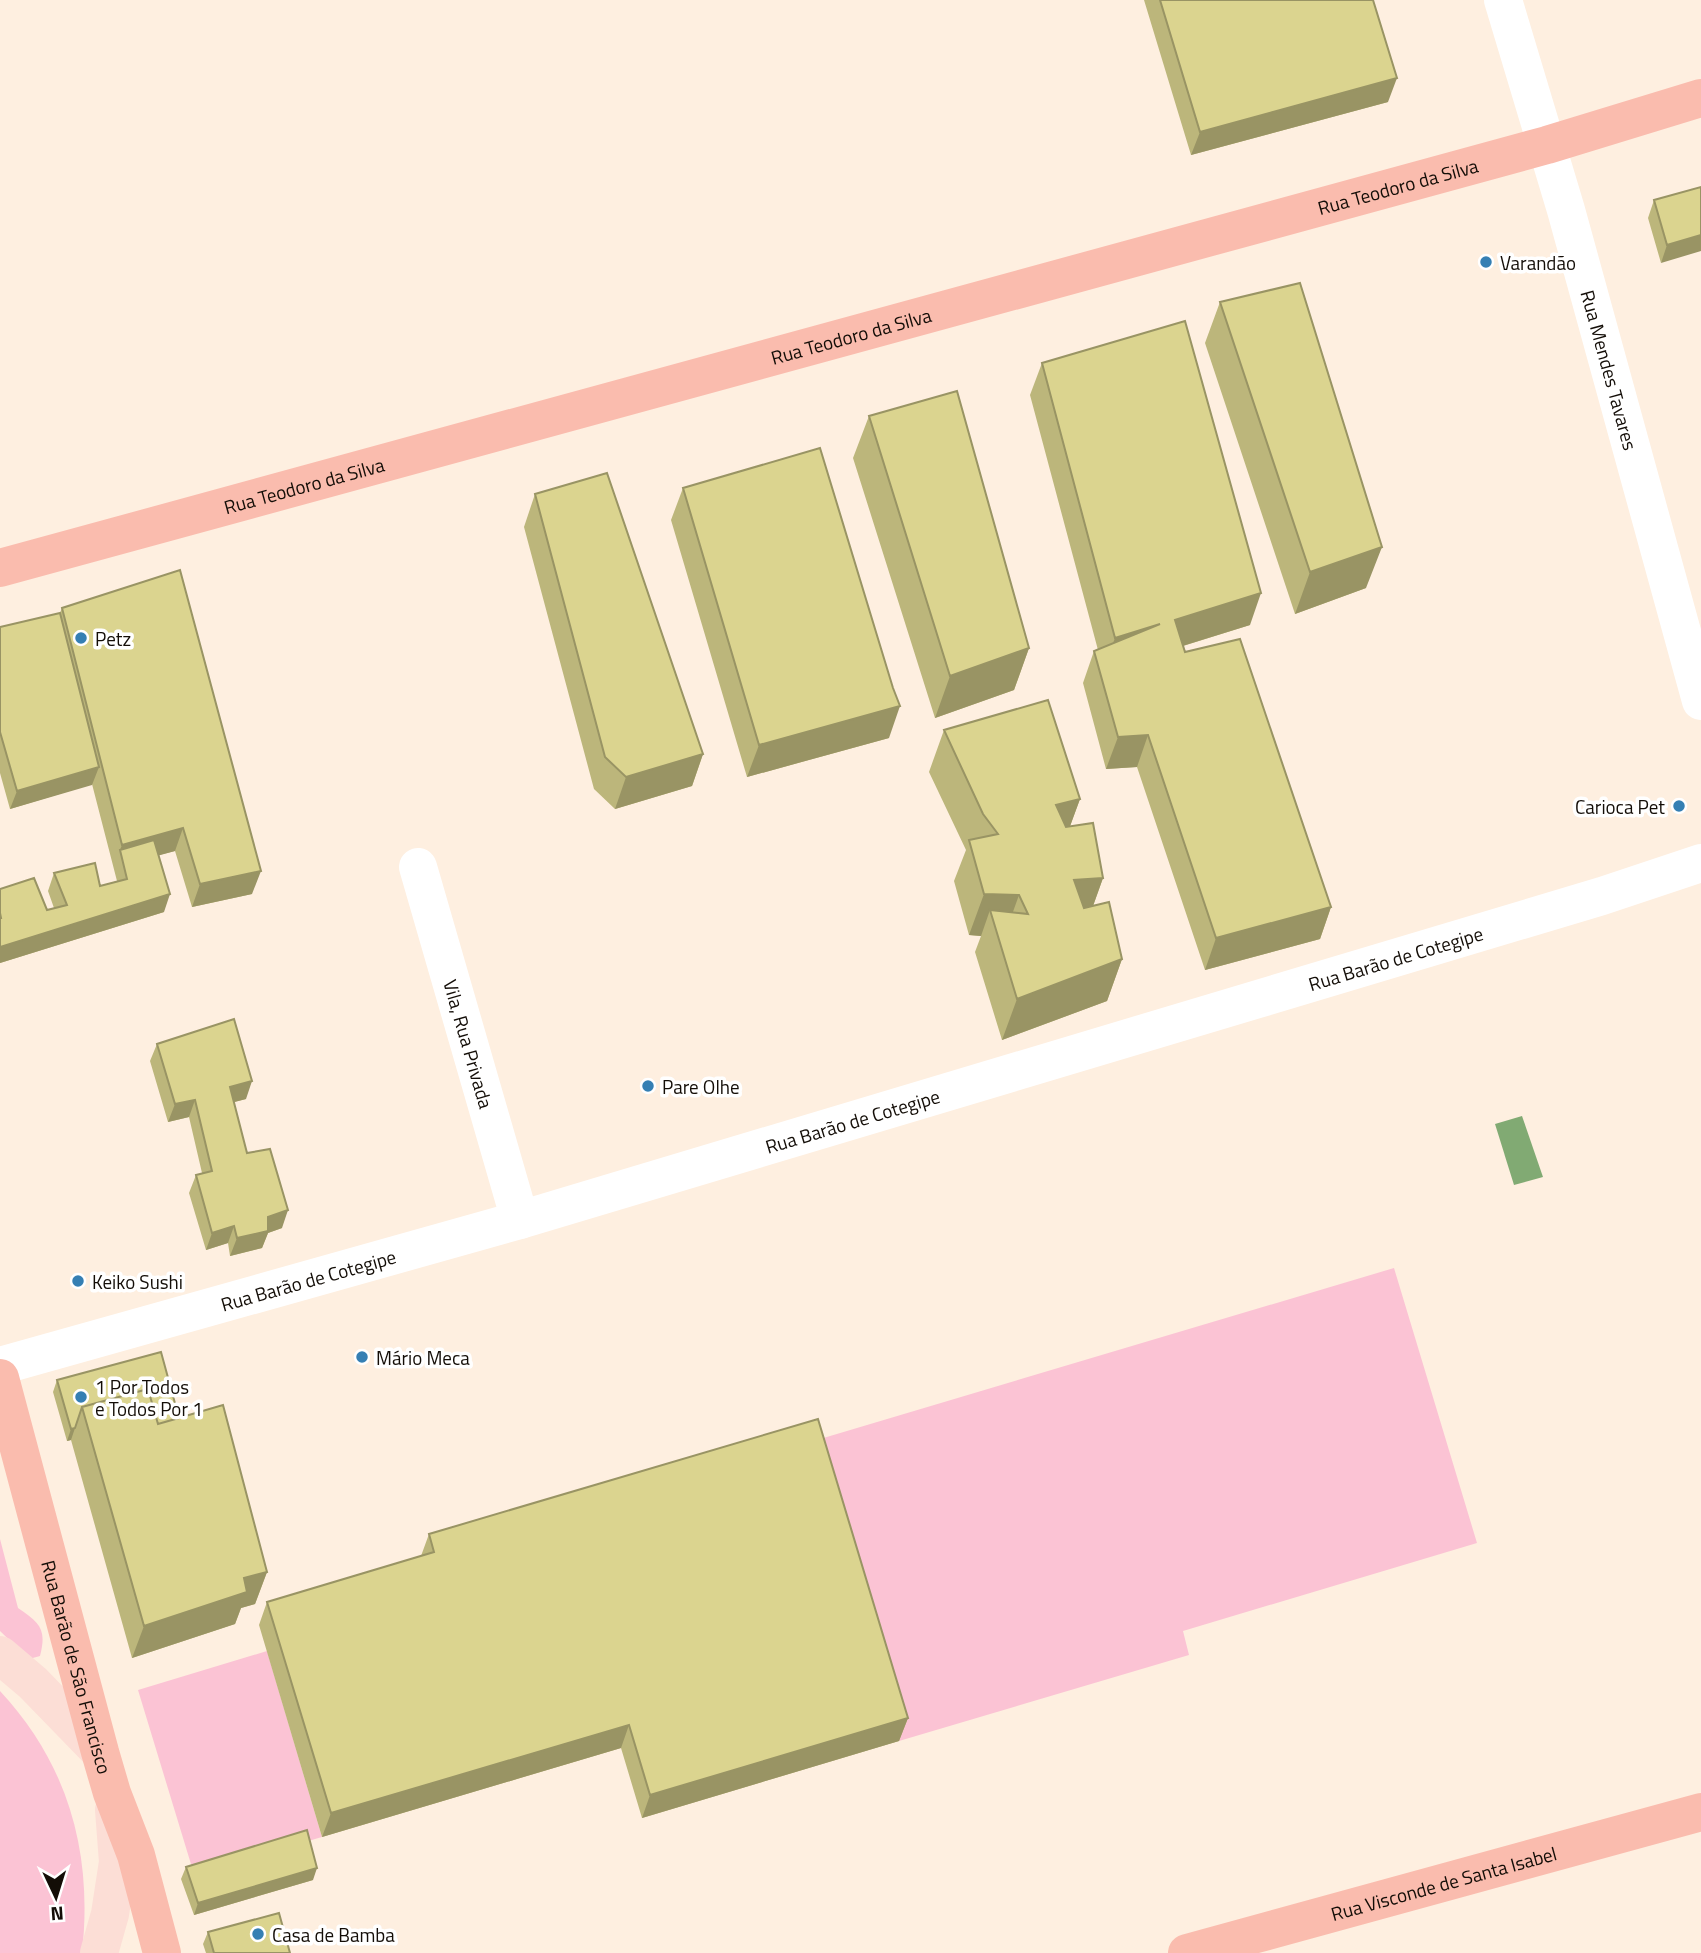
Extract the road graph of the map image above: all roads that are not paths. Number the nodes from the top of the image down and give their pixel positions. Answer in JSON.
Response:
{"nodes":[{"id":1,"x":1503,"y":0,"type":"edge"},
{"id":2,"x":1701,"y":98,"type":"edge"},
{"id":3,"x":1547,"y":145,"type":"junction"},
{"id":4,"x":0,"y":568,"type":"edge"},
{"id":5,"x":1701,"y":701,"type":"edge"},
{"id":6,"x":1701,"y":863,"type":"edge"},
{"id":7,"x":418,"y":867,"type":"dead end"},
{"id":8,"x":520,"y":1220,"type":"junction"},
{"id":9,"x":0,"y":1366,"type":"edge"},
{"id":10,"x":0,"y":1378,"type":"edge"},
{"id":11,"x":0,"y":1655,"type":"edge"},
{"id":12,"x":100,"y":1752,"type":"junction"},
{"id":13,"x":112,"y":1793,"type":"junction"},
{"id":14,"x":1701,"y":1812,"type":"edge"},
{"id":15,"x":99,"y":1953,"type":"edge"},
{"id":16,"x":162,"y":1953,"type":"edge"},
{"id":17,"x":1187,"y":1953,"type":"edge"}],
"edges":[{"from":1,"to":3,"type":"street","name":"Rua Mendes Tavares"},
{"from":2,"to":3,"type":"main road","name":"Rua Teodoro da Silva"},
{"from":3,"to":4,"type":"main road","name":"Rua Teodoro da Silva"},
{"from":3,"to":5,"type":"street","name":"Rua Mendes Tavares"},
{"from":6,"to":8,"type":"street","name":"Rua Barão de Cotegipe"},
{"from":7,"to":8,"type":"street","name":"Vila, Rua Privada"},
{"from":8,"to":9,"type":"street","name":"Rua Barão de Cotegipe"},
{"from":10,"to":12,"type":"main road","name":"Rua Barão de São Francisco"},
{"from":11,"to":12,"type":"street"},
{"from":12,"to":13,"type":"main road","name":"Rua Barão de São Francisco"},
{"from":13,"to":15,"type":"street"},
{"from":13,"to":16,"type":"main road","name":"Rua Barão de São Francisco"},
{"from":14,"to":17,"type":"main road","name":"Rua Visconde de Santa Isabel"}]}
